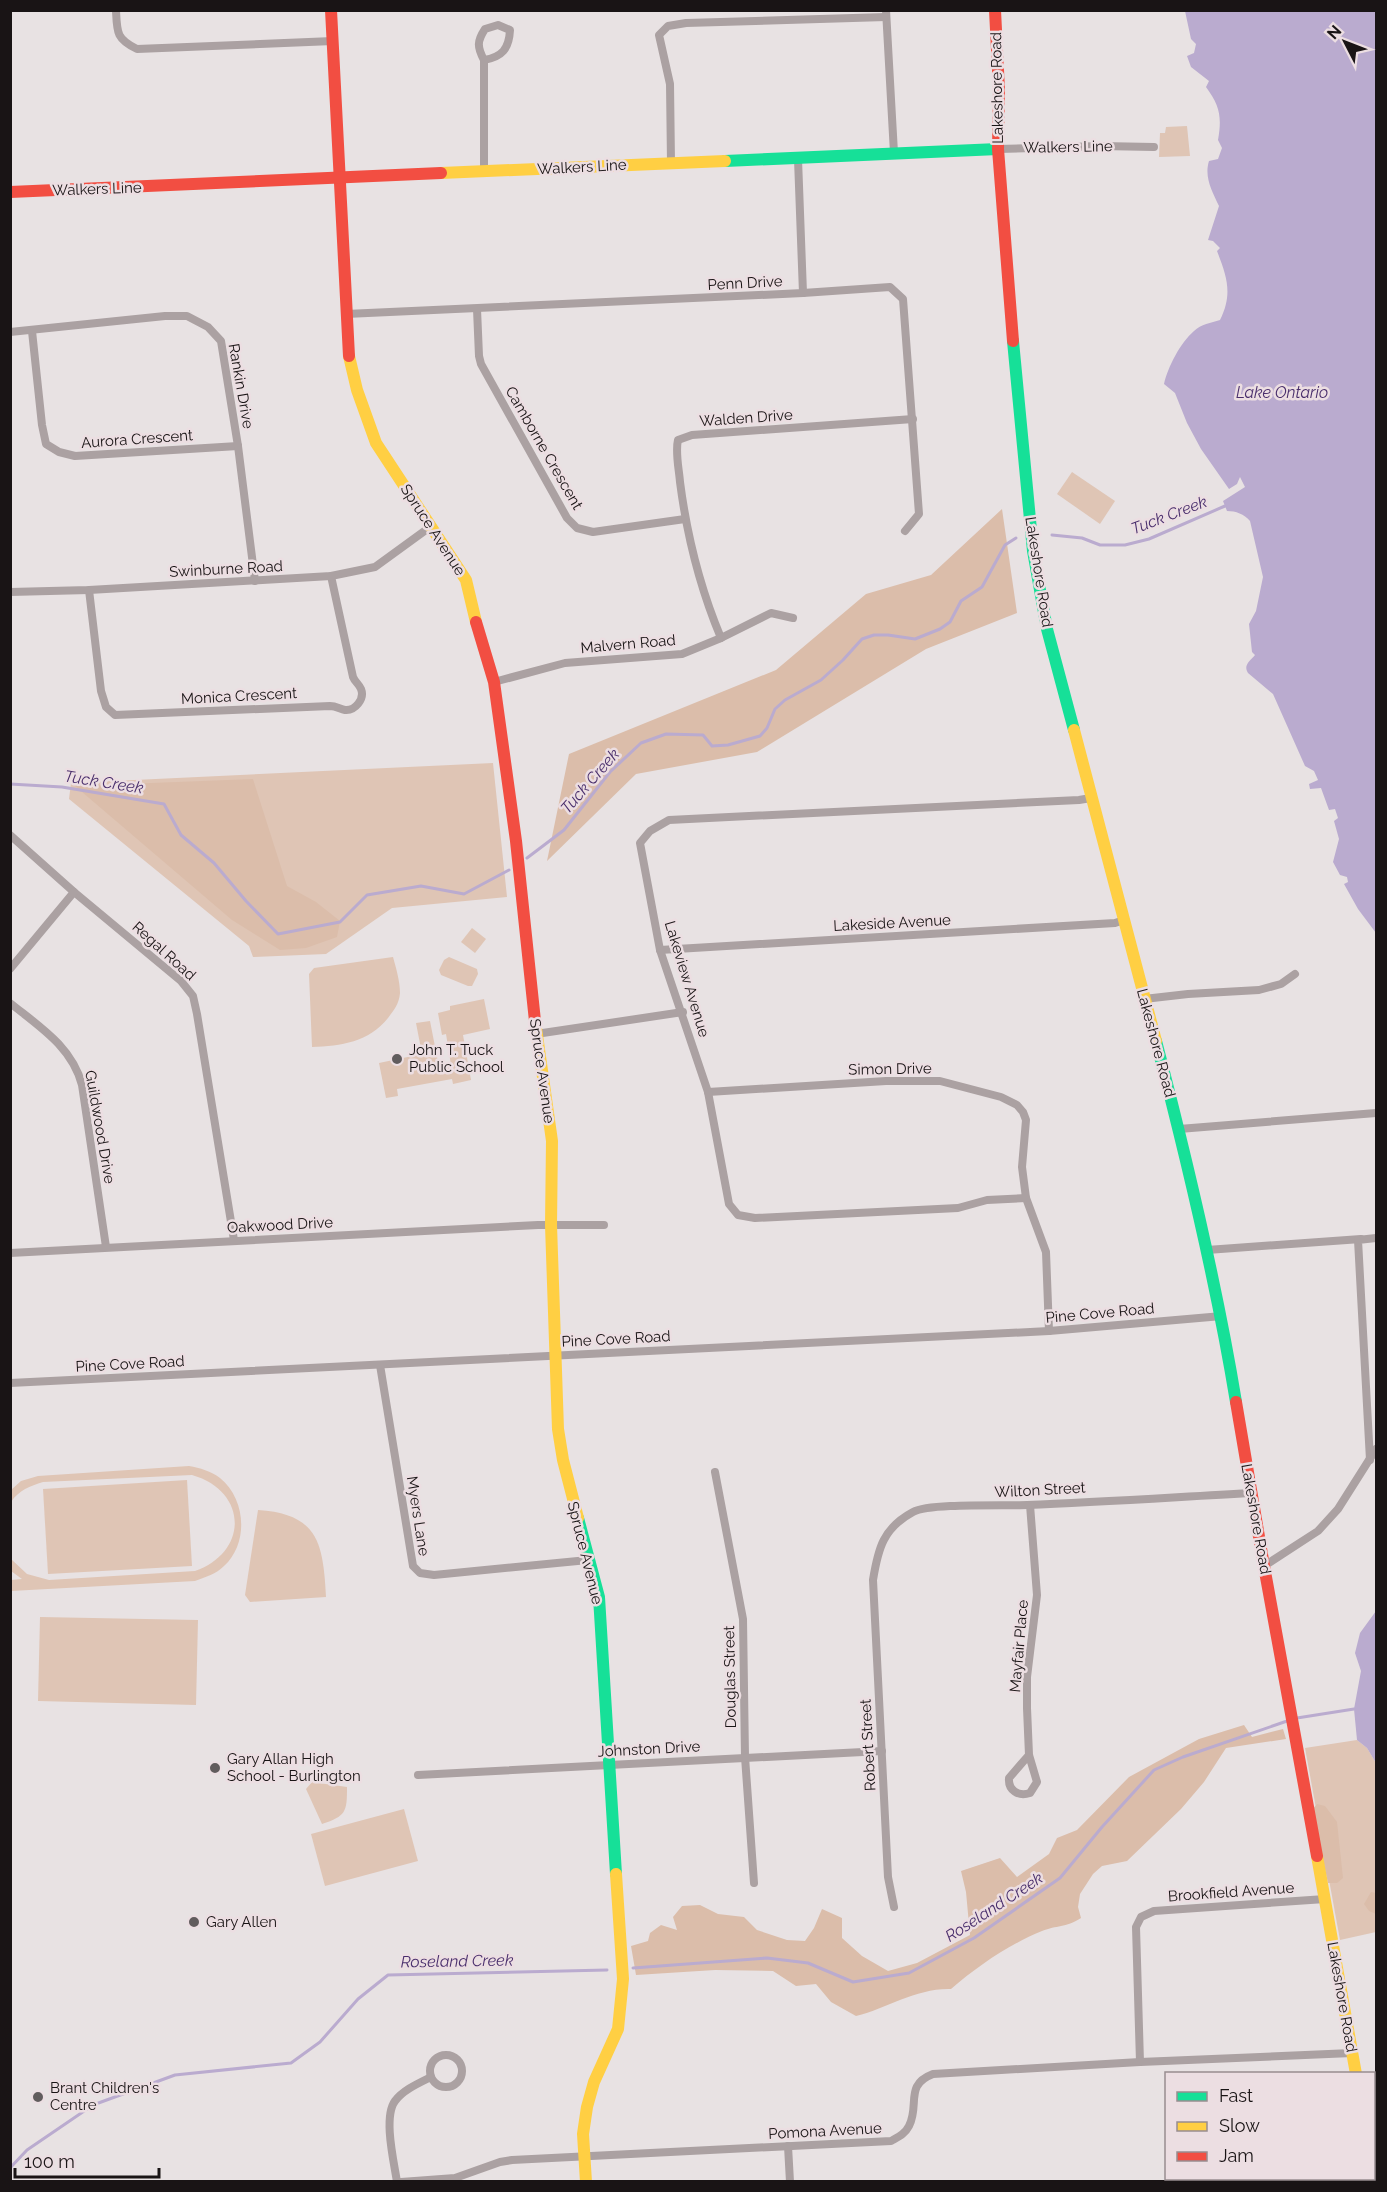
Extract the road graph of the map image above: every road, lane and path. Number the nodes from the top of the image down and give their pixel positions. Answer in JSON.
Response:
{"nodes":[{"id":1,"x":116,"y":10,"type":"edge"},
{"id":2,"x":330,"y":10,"type":"edge"},
{"id":3,"x":995,"y":10,"type":"edge"},
{"id":4,"x":886,"y":14,"type":"edge"},
{"id":5,"x":333,"y":41,"type":"junction"},
{"id":6,"x":484,"y":60,"type":"junction"},
{"id":7,"x":1154,"y":147,"type":"dead end"},
{"id":8,"x":998,"y":149,"type":"junction"},
{"id":9,"x":894,"y":153,"type":"junction"},
{"id":10,"x":798,"y":159,"type":"junction"},
{"id":11,"x":672,"y":163,"type":"junction"},
{"id":12,"x":484,"y":172,"type":"junction"},
{"id":13,"x":339,"y":178,"type":"junction"},
{"id":14,"x":10,"y":192,"type":"edge"},
{"id":15,"x":803,"y":293,"type":"junction"},
{"id":16,"x":477,"y":309,"type":"junction"},
{"id":17,"x":346,"y":314,"type":"junction"},
{"id":18,"x":32,"y":331,"type":"junction"},
{"id":19,"x":10,"y":332,"type":"edge"},
{"id":20,"x":913,"y":419,"type":"junction"},
{"id":21,"x":238,"y":446,"type":"junction"},
{"id":22,"x":685,"y":519,"type":"junction"},
{"id":23,"x":430,"y":527,"type":"junction"},
{"id":24,"x":905,"y":531,"type":"dead end"},
{"id":25,"x":330,"y":576,"type":"junction"},
{"id":26,"x":255,"y":581,"type":"junction"},
{"id":27,"x":89,"y":590,"type":"junction"},
{"id":28,"x":10,"y":592,"type":"edge"},
{"id":29,"x":793,"y":618,"type":"dead end"},
{"id":30,"x":721,"y":638,"type":"junction"},
{"id":31,"x":494,"y":682,"type":"junction"},
{"id":32,"x":1091,"y":798,"type":"junction"},
{"id":33,"x":10,"y":835,"type":"edge"},
{"id":34,"x":74,"y":892,"type":"junction"},
{"id":35,"x":1124,"y":920,"type":"junction"},
{"id":36,"x":660,"y":950,"type":"junction"},
{"id":37,"x":10,"y":969,"type":"edge"},
{"id":38,"x":1295,"y":974,"type":"dead end"},
{"id":39,"x":1144,"y":999,"type":"junction"},
{"id":40,"x":10,"y":1003,"type":"edge"},
{"id":41,"x":683,"y":1012,"type":"junction"},
{"id":42,"x":536,"y":1034,"type":"junction"},
{"id":43,"x":708,"y":1092,"type":"junction"},
{"id":44,"x":1377,"y":1113,"type":"edge"},
{"id":45,"x":1179,"y":1129,"type":"junction"},
{"id":46,"x":1026,"y":1198,"type":"junction"},
{"id":47,"x":551,"y":1225,"type":"junction"},
{"id":48,"x":604,"y":1225,"type":"dead end"},
{"id":49,"x":1377,"y":1238,"type":"edge"},
{"id":50,"x":234,"y":1240,"type":"junction"},
{"id":51,"x":106,"y":1247,"type":"junction"},
{"id":52,"x":1207,"y":1250,"type":"junction"},
{"id":53,"x":10,"y":1253,"type":"edge"},
{"id":54,"x":1222,"y":1316,"type":"junction"},
{"id":55,"x":1049,"y":1331,"type":"junction"},
{"id":56,"x":554,"y":1356,"type":"junction"},
{"id":57,"x":380,"y":1365,"type":"junction"},
{"id":58,"x":10,"y":1383,"type":"edge"},
{"id":59,"x":1377,"y":1449,"type":"edge"},
{"id":60,"x":1373,"y":1462,"type":"edge"},
{"id":61,"x":715,"y":1472,"type":"dead end"},
{"id":62,"x":1252,"y":1493,"type":"junction"},
{"id":63,"x":1030,"y":1505,"type":"junction"},
{"id":64,"x":588,"y":1560,"type":"junction"},
{"id":65,"x":1264,"y":1566,"type":"junction"},
{"id":66,"x":873,"y":1580,"type":"joint"},
{"id":67,"x":882,"y":1751,"type":"junction"},
{"id":68,"x":1029,"y":1755,"type":"junction"},
{"id":69,"x":745,"y":1757,"type":"junction"},
{"id":70,"x":609,"y":1764,"type":"junction"},
{"id":71,"x":418,"y":1775,"type":"dead end"},
{"id":72,"x":754,"y":1883,"type":"dead end"},
{"id":73,"x":1325,"y":1899,"type":"junction"},
{"id":74,"x":894,"y":1907,"type":"dead end"},
{"id":75,"x":1352,"y":2053,"type":"junction"},
{"id":76,"x":1140,"y":2062,"type":"junction"},
{"id":77,"x":1356,"y":2072,"type":"edge"},
{"id":78,"x":431,"y":2077,"type":"dead end"},
{"id":79,"x":788,"y":2145,"type":"junction"},
{"id":80,"x":583,"y":2156,"type":"junction"},
{"id":81,"x":397,"y":2181,"type":"edge"},
{"id":82,"x":401,"y":2181,"type":"edge"},
{"id":83,"x":586,"y":2181,"type":"edge"},
{"id":84,"x":790,"y":2181,"type":"edge"}],
"edges":[{"from":1,"to":5,"type":"street"},
{"from":2,"to":5,"type":"main road","name":"Spruce Avenue"},
{"from":3,"to":8,"type":"main road","name":"Lakeshore Road"},
{"from":4,"to":9,"type":"street"},
{"from":4,"to":11,"type":"street"},
{"from":5,"to":13,"type":"main road","name":"Spruce Avenue"},
{"from":6,"to":6,"type":"street"},
{"from":6,"to":12,"type":"street"},
{"from":7,"to":8,"type":"street","name":"Walkers Line"},
{"from":8,"to":9,"type":"main road","name":"Walkers Line"},
{"from":8,"to":32,"type":"main road","name":"Lakeshore Road"},
{"from":9,"to":10,"type":"main road","name":"Walkers Line"},
{"from":10,"to":11,"type":"main road","name":"Walkers Line"},
{"from":10,"to":15,"type":"street"},
{"from":11,"to":12,"type":"main road","name":"Walkers Line"},
{"from":12,"to":13,"type":"main road","name":"Walkers Line"},
{"from":13,"to":14,"type":"main road","name":"Walkers Line"},
{"from":13,"to":17,"type":"main road","name":"Spruce Avenue"},
{"from":15,"to":16,"type":"street","name":"Penn Drive"},
{"from":15,"to":20,"type":"street","name":"Penn Drive"},
{"from":16,"to":17,"type":"street","name":"Penn Drive"},
{"from":16,"to":22,"type":"street","name":"Camborne Crescent"},
{"from":17,"to":23,"type":"main road","name":"Spruce Avenue"},
{"from":18,"to":19,"type":"street","name":"Rankin Drive"},
{"from":18,"to":21,"type":"street","name":"Rankin Drive"},
{"from":18,"to":21,"type":"street","name":"Aurora Crescent"},
{"from":20,"to":22,"type":"street","name":"Walden Drive"},
{"from":20,"to":24,"type":"street","name":"Penn Drive"},
{"from":21,"to":26,"type":"street","name":"Rankin Drive"},
{"from":22,"to":30,"type":"street","name":"Walden Drive"},
{"from":23,"to":25,"type":"street","name":"Swinburne Road"},
{"from":23,"to":31,"type":"main road","name":"Spruce Avenue"},
{"from":25,"to":26,"type":"street","name":"Swinburne Road"},
{"from":25,"to":27,"type":"street","name":"Monica Crescent"},
{"from":26,"to":27,"type":"street","name":"Swinburne Road"},
{"from":27,"to":28,"type":"street","name":"Swinburne Road"},
{"from":29,"to":30,"type":"street","name":"Malvern Road"},
{"from":30,"to":31,"type":"street","name":"Malvern Road"},
{"from":31,"to":42,"type":"main road","name":"Spruce Avenue"},
{"from":32,"to":35,"type":"main road","name":"Lakeshore Road"},
{"from":32,"to":36,"type":"street","name":"Lakeview Avenue"},
{"from":33,"to":34,"type":"street","name":"Regal Road"},
{"from":34,"to":37,"type":"street"},
{"from":34,"to":50,"type":"street","name":"Regal Road"},
{"from":35,"to":36,"type":"street","name":"Lakeside Avenue"},
{"from":35,"to":39,"type":"main road","name":"Lakeshore Road"},
{"from":36,"to":41,"type":"street","name":"Lakeview Avenue"},
{"from":38,"to":39,"type":"street"},
{"from":39,"to":45,"type":"main road","name":"Lakeshore Road"},
{"from":40,"to":51,"type":"street","name":"Guildwood Drive"},
{"from":41,"to":42,"type":"street"},
{"from":41,"to":43,"type":"street","name":"Lakeview Avenue"},
{"from":42,"to":47,"type":"main road","name":"Spruce Avenue"},
{"from":43,"to":46,"type":"street","name":"Simon Drive"},
{"from":43,"to":46,"type":"street","name":"Lakeview Avenue"},
{"from":44,"to":45,"type":"street"},
{"from":45,"to":52,"type":"main road","name":"Lakeshore Road"},
{"from":46,"to":55,"type":"street","name":"Simon Drive"},
{"from":47,"to":48,"type":"street","name":"Oakwood Drive"},
{"from":47,"to":50,"type":"street","name":"Oakwood Drive"},
{"from":47,"to":56,"type":"main road","name":"Spruce Avenue"},
{"from":49,"to":52,"type":"street"},
{"from":49,"to":60,"type":"street"},
{"from":50,"to":51,"type":"street","name":"Oakwood Drive"},
{"from":51,"to":53,"type":"street","name":"Oakwood Drive"},
{"from":52,"to":54,"type":"main road","name":"Lakeshore Road"},
{"from":54,"to":55,"type":"street","name":"Pine Cove Road"},
{"from":54,"to":62,"type":"main road","name":"Lakeshore Road"},
{"from":55,"to":56,"type":"street","name":"Pine Cove Road"},
{"from":56,"to":57,"type":"street","name":"Pine Cove Road"},
{"from":56,"to":64,"type":"main road","name":"Spruce Avenue"},
{"from":57,"to":58,"type":"street","name":"Pine Cove Road"},
{"from":57,"to":64,"type":"street","name":"Myers Lane"},
{"from":59,"to":60,"type":"street"},
{"from":60,"to":65,"type":"street"},
{"from":61,"to":69,"type":"street","name":"Douglas Street"},
{"from":62,"to":63,"type":"street","name":"Wilton Street"},
{"from":62,"to":65,"type":"main road","name":"Lakeshore Road"},
{"from":63,"to":66,"type":"street","name":"Wilton Street"},
{"from":63,"to":68,"type":"street","name":"Mayfair Place"},
{"from":64,"to":70,"type":"main road","name":"Spruce Avenue"},
{"from":65,"to":73,"type":"main road","name":"Lakeshore Road"},
{"from":66,"to":67,"type":"street","name":"Robert Street"},
{"from":67,"to":69,"type":"street","name":"Johnston Drive"},
{"from":67,"to":74,"type":"street","name":"Robert Street"},
{"from":68,"to":68,"type":"street","name":"Mayfair Place"},
{"from":69,"to":70,"type":"street","name":"Johnston Drive"},
{"from":69,"to":72,"type":"street","name":"Douglas Street"},
{"from":70,"to":71,"type":"street","name":"Johnston Drive"},
{"from":70,"to":80,"type":"main road","name":"Spruce Avenue"},
{"from":73,"to":75,"type":"main road","name":"Lakeshore Road"},
{"from":73,"to":76,"type":"street","name":"Brookfield Avenue"},
{"from":75,"to":76,"type":"street","name":"Pomona Avenue"},
{"from":75,"to":77,"type":"main road","name":"Lakeshore Road"},
{"from":76,"to":79,"type":"street","name":"Pomona Avenue"},
{"from":78,"to":81,"type":"street"},
{"from":79,"to":80,"type":"street","name":"Pomona Avenue"},
{"from":79,"to":84,"type":"street"},
{"from":80,"to":82,"type":"street","name":"Pomona Avenue"},
{"from":80,"to":83,"type":"main road","name":"Spruce Avenue"}]}
